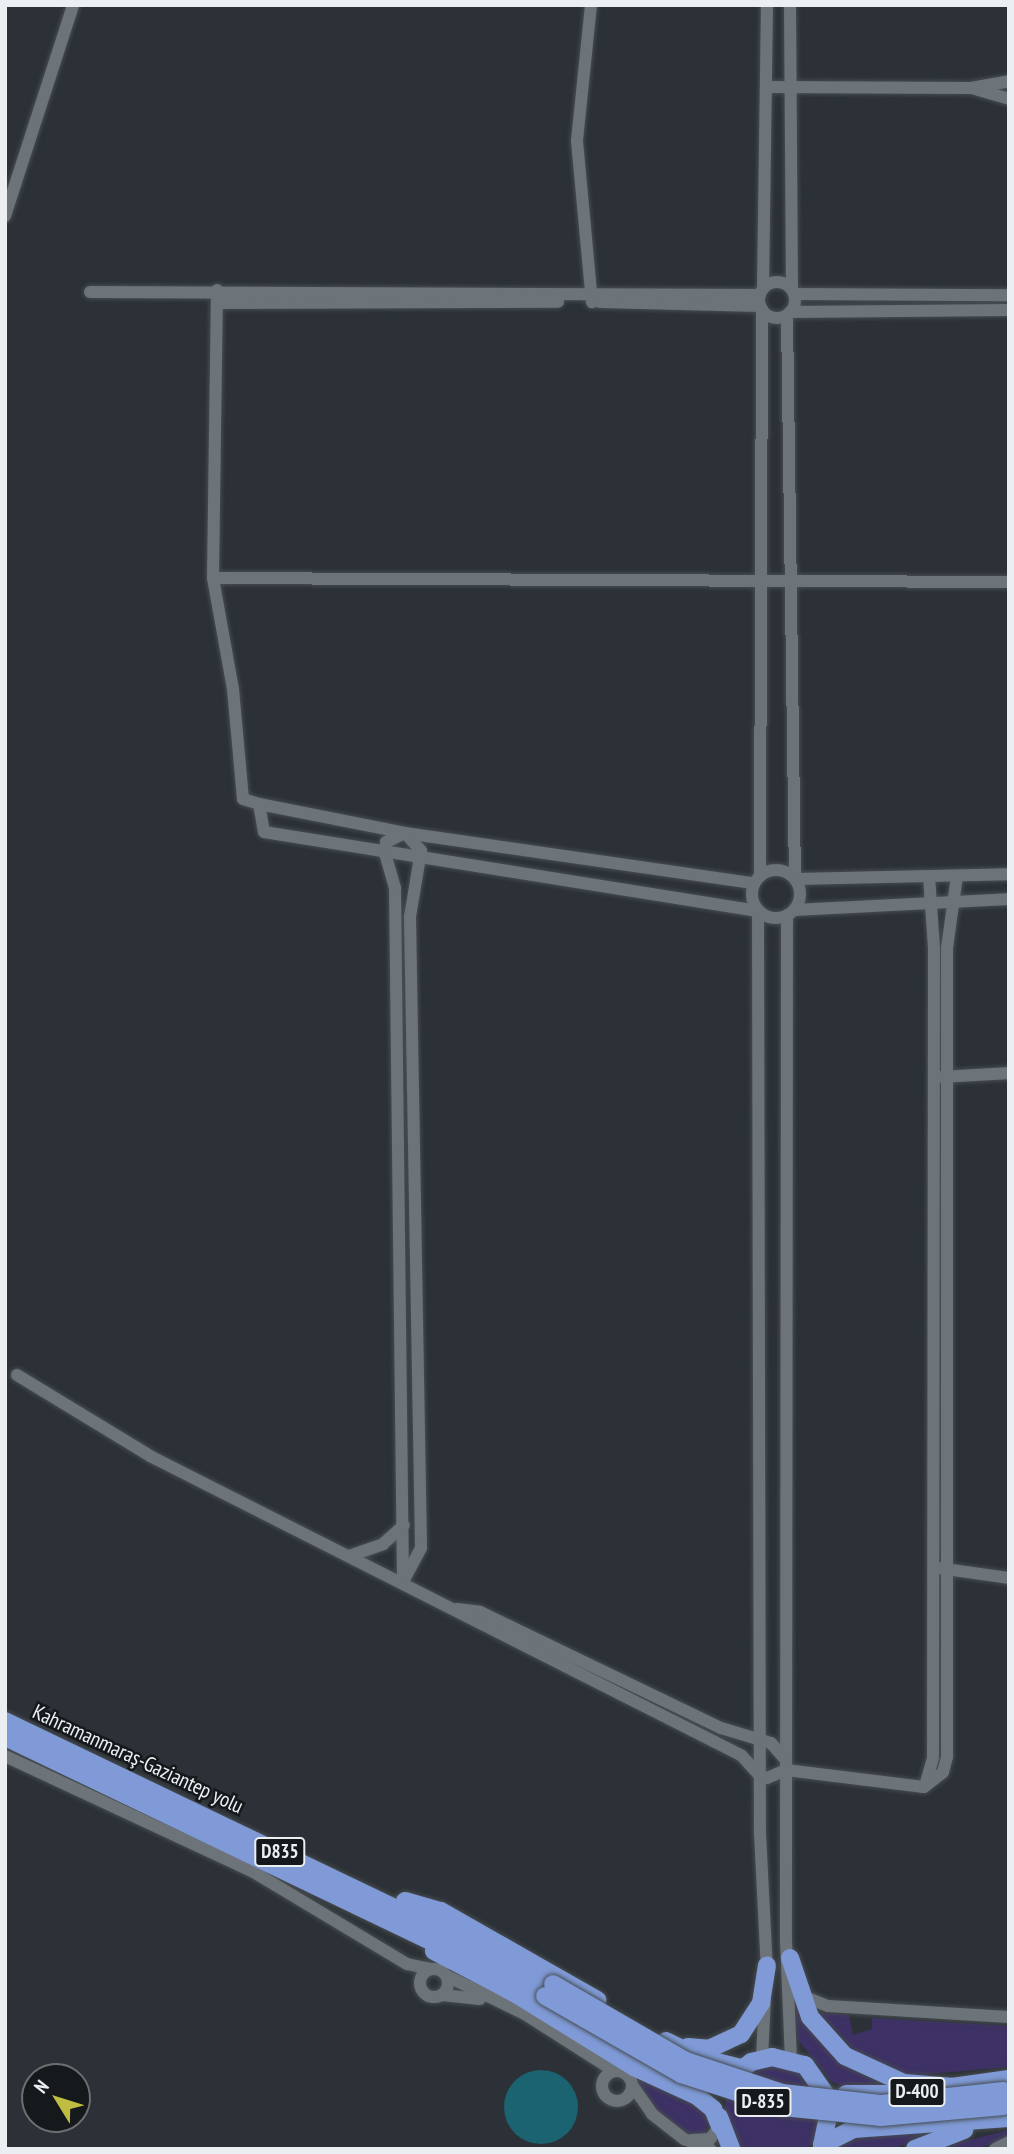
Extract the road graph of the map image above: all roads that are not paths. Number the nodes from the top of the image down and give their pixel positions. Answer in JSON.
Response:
{"nodes":[{"id":1,"x":73,"y":5,"type":"edge"},
{"id":2,"x":591,"y":5,"type":"edge"},
{"id":3,"x":767,"y":5,"type":"edge"},
{"id":4,"x":790,"y":5,"type":"edge"},
{"id":5,"x":1009,"y":82,"type":"edge"},
{"id":6,"x":768,"y":87,"type":"junction"},
{"id":7,"x":971,"y":88,"type":"junction"},
{"id":8,"x":791,"y":90,"type":"junction"},
{"id":9,"x":1009,"y":99,"type":"edge"},
{"id":10,"x":5,"y":216,"type":"edge"},
{"id":11,"x":793,"y":291,"type":"junction"},
{"id":12,"x":90,"y":292,"type":"dead end"},
{"id":13,"x":1009,"y":295,"type":"edge"},
{"id":14,"x":218,"y":296,"type":"junction"},
{"id":15,"x":592,"y":298,"type":"junction"},
{"id":16,"x":761,"y":300,"type":"junction"},
{"id":17,"x":1009,"y":310,"type":"edge"},
{"id":18,"x":788,"y":314,"type":"junction"},
{"id":19,"x":213,"y":578,"type":"junction"},
{"id":20,"x":763,"y":580,"type":"junction"},
{"id":21,"x":792,"y":581,"type":"junction"},
{"id":22,"x":1009,"y":582,"type":"edge"},
{"id":23,"x":259,"y":804,"type":"junction"},
{"id":24,"x":405,"y":833,"type":"junction"},
{"id":25,"x":385,"y":854,"type":"junction"},
{"id":26,"x":418,"y":860,"type":"junction"},
{"id":27,"x":1009,"y":874,"type":"edge"},
{"id":28,"x":929,"y":876,"type":"junction"},
{"id":29,"x":957,"y":876,"type":"junction"},
{"id":30,"x":795,"y":879,"type":"junction"},
{"id":31,"x":757,"y":880,"type":"junction"},
{"id":32,"x":1009,"y":899,"type":"edge"},
{"id":33,"x":957,"y":901,"type":"junction"},
{"id":34,"x":928,"y":902,"type":"junction"},
{"id":35,"x":758,"y":911,"type":"junction"},
{"id":36,"x":791,"y":913,"type":"junction"},
{"id":37,"x":1009,"y":1073,"type":"edge"},
{"id":38,"x":946,"y":1074,"type":"junction"},
{"id":39,"x":934,"y":1084,"type":"junction"},
{"id":40,"x":940,"y":1187,"type":"junction"},
{"id":41,"x":17,"y":1376,"type":"dead end"},
{"id":42,"x":404,"y":1525,"type":"junction"},
{"id":43,"x":349,"y":1556,"type":"junction"},
{"id":44,"x":937,"y":1568,"type":"junction"},
{"id":45,"x":1009,"y":1578,"type":"edge"},
{"id":46,"x":403,"y":1582,"type":"junction"},
{"id":47,"x":641,"y":1697,"type":"junction"},
{"id":48,"x":5,"y":1721,"type":"edge"},
{"id":49,"x":5,"y":1737,"type":"edge"},
{"id":50,"x":760,"y":1741,"type":"junction"},
{"id":51,"x":5,"y":1756,"type":"edge"},
{"id":52,"x":786,"y":1765,"type":"junction"},
{"id":53,"x":760,"y":1776,"type":"junction"},
{"id":54,"x":373,"y":1896,"type":"junction"},
{"id":55,"x":385,"y":1917,"type":"junction"},
{"id":56,"x":790,"y":1958,"type":"junction"},
{"id":57,"x":407,"y":1964,"type":"junction"},
{"id":58,"x":767,"y":1965,"type":"junction"},
{"id":59,"x":430,"y":1969,"type":"junction"},
{"id":60,"x":447,"y":1976,"type":"junction"},
{"id":61,"x":420,"y":1985,"type":"junction"},
{"id":62,"x":549,"y":1990,"type":"junction"},
{"id":63,"x":798,"y":1994,"type":"junction"},
{"id":64,"x":442,"y":1995,"type":"junction"},
{"id":65,"x":488,"y":2000,"type":"junction"},
{"id":66,"x":1009,"y":2017,"type":"edge"},
{"id":67,"x":674,"y":2045,"type":"junction"},
{"id":68,"x":585,"y":2054,"type":"junction"},
{"id":69,"x":762,"y":2059,"type":"junction"},
{"id":70,"x":791,"y":2059,"type":"junction"},
{"id":71,"x":741,"y":2068,"type":"junction"},
{"id":72,"x":614,"y":2071,"type":"junction"},
{"id":73,"x":603,"y":2080,"type":"junction"},
{"id":74,"x":632,"y":2085,"type":"junction"},
{"id":75,"x":954,"y":2087,"type":"junction"},
{"id":76,"x":826,"y":2088,"type":"junction"},
{"id":77,"x":620,"y":2100,"type":"junction"},
{"id":78,"x":1006,"y":2101,"type":"edge"},
{"id":79,"x":652,"y":2114,"type":"junction"},
{"id":80,"x":720,"y":2126,"type":"junction"},
{"id":81,"x":684,"y":2139,"type":"junction"},
{"id":82,"x":1009,"y":2142,"type":"edge"},
{"id":83,"x":820,"y":2147,"type":"edge"},
{"id":84,"x":710,"y":2149,"type":"edge"},
{"id":85,"x":731,"y":2149,"type":"edge"},
{"id":86,"x":915,"y":2149,"type":"edge"},
{"id":87,"x":995,"y":2149,"type":"edge"}],
"edges":[{"from":1,"to":10,"type":"street"},
{"from":2,"to":15,"type":"street"},
{"from":3,"to":6,"type":"street"},
{"from":4,"to":8,"type":"street"},
{"from":5,"to":7,"type":"street"},
{"from":6,"to":8,"type":"street"},
{"from":6,"to":16,"type":"street"},
{"from":7,"to":8,"type":"street"},
{"from":7,"to":9,"type":"street"},
{"from":8,"to":11,"type":"street"},
{"from":11,"to":13,"type":"street"},
{"from":11,"to":16,"type":"street"},
{"from":11,"to":18,"type":"street"},
{"from":12,"to":14,"type":"street"},
{"from":14,"to":15,"type":"street"},
{"from":14,"to":19,"type":"street"},
{"from":15,"to":16,"type":"street"},
{"from":16,"to":18,"type":"street"},
{"from":16,"to":20,"type":"street"},
{"from":17,"to":18,"type":"street"},
{"from":18,"to":21,"type":"street"},
{"from":19,"to":20,"type":"street"},
{"from":19,"to":23,"type":"street"},
{"from":20,"to":21,"type":"street"},
{"from":20,"to":31,"type":"street"},
{"from":21,"to":22,"type":"street"},
{"from":21,"to":30,"type":"street"},
{"from":23,"to":24,"type":"street"},
{"from":23,"to":25,"type":"street"},
{"from":24,"to":25,"type":"street"},
{"from":24,"to":26,"type":"street"},
{"from":24,"to":31,"type":"street"},
{"from":25,"to":26,"type":"street"},
{"from":25,"to":42,"type":"street"},
{"from":26,"to":35,"type":"street"},
{"from":26,"to":46,"type":"street"},
{"from":27,"to":29,"type":"street"},
{"from":28,"to":29,"type":"street"},
{"from":28,"to":30,"type":"street"},
{"from":28,"to":34,"type":"street"},
{"from":29,"to":33,"type":"street"},
{"from":30,"to":31,"type":"street"},
{"from":30,"to":36,"type":"street"},
{"from":31,"to":35,"type":"street"},
{"from":32,"to":33,"type":"street"},
{"from":33,"to":34,"type":"street"},
{"from":33,"to":38,"type":"street"},
{"from":34,"to":36,"type":"street"},
{"from":34,"to":39,"type":"street"},
{"from":35,"to":36,"type":"street"},
{"from":35,"to":50,"type":"street"},
{"from":36,"to":52,"type":"street"},
{"from":37,"to":38,"type":"street"},
{"from":38,"to":39,"type":"street"},
{"from":38,"to":40,"type":"street"},
{"from":39,"to":40,"type":"street"},
{"from":40,"to":44,"type":"street"},
{"from":41,"to":43,"type":"street"},
{"from":42,"to":43,"type":"street"},
{"from":42,"to":46,"type":"street"},
{"from":43,"to":46,"type":"street"},
{"from":44,"to":45,"type":"street"},
{"from":44,"to":52,"type":"street"},
{"from":46,"to":47,"type":"street"},
{"from":47,"to":50,"type":"street"},
{"from":47,"to":53,"type":"street"},
{"from":48,"to":54,"type":"highway","name":"Kahramanmaraş-Gaziantep yolu","number":"D835"},
{"from":49,"to":55,"type":"highway","name":"Kahramanmaraş-Gaziantep yolu","number":"D835"},
{"from":50,"to":52,"type":"street"},
{"from":50,"to":53,"type":"street"},
{"from":51,"to":57,"type":"street"},
{"from":52,"to":53,"type":"street"},
{"from":52,"to":56,"type":"street"},
{"from":53,"to":58,"type":"street"},
{"from":54,"to":62,"type":"highway","name":"Kahramanmaraş-Gaziantep yolu","number":"D835"},
{"from":54,"to":67,"type":"highway"},
{"from":55,"to":62,"type":"highway","name":"Kahramanmaraş-Gaziantep yolu","number":"D835"},
{"from":55,"to":80,"type":"highway"},
{"from":56,"to":63,"type":"highway"},
{"from":56,"to":70,"type":"street"},
{"from":57,"to":59,"type":"street"},
{"from":57,"to":61,"type":"street"},
{"from":58,"to":67,"type":"highway"},
{"from":58,"to":69,"type":"street"},
{"from":59,"to":60,"type":"street"},
{"from":59,"to":61,"type":"street"},
{"from":60,"to":64,"type":"street"},
{"from":60,"to":65,"type":"street"},
{"from":61,"to":64,"type":"street"},
{"from":62,"to":78,"type":"highway","number":"D-835","bridge":true},
{"from":63,"to":66,"type":"street"},
{"from":63,"to":75,"type":"highway"},
{"from":64,"to":65,"type":"street"},
{"from":65,"to":68,"type":"street"},
{"from":67,"to":71,"type":"highway"},
{"from":68,"to":72,"type":"street"},
{"from":68,"to":73,"type":"street"},
{"from":69,"to":70,"type":"highway"},
{"from":69,"to":71,"type":"highway"},
{"from":70,"to":76,"type":"highway"},
{"from":71,"to":80,"type":"highway"},
{"from":72,"to":73,"type":"street"},
{"from":72,"to":74,"type":"street"},
{"from":73,"to":77,"type":"street"},
{"from":74,"to":77,"type":"street"},
{"from":74,"to":79,"type":"street"},
{"from":75,"to":76,"type":"highway","number":"D-400"},
{"from":75,"to":78,"type":"highway","number":"D-400"},
{"from":76,"to":83,"type":"highway"},
{"from":77,"to":79,"type":"street"},
{"from":78,"to":83,"type":"highway"},
{"from":78,"to":86,"type":"highway","number":"D-400"},
{"from":79,"to":81,"type":"street"},
{"from":80,"to":81,"type":"street"},
{"from":80,"to":85,"type":"highway"},
{"from":81,"to":84,"type":"street"},
{"from":82,"to":87,"type":"street"}]}
